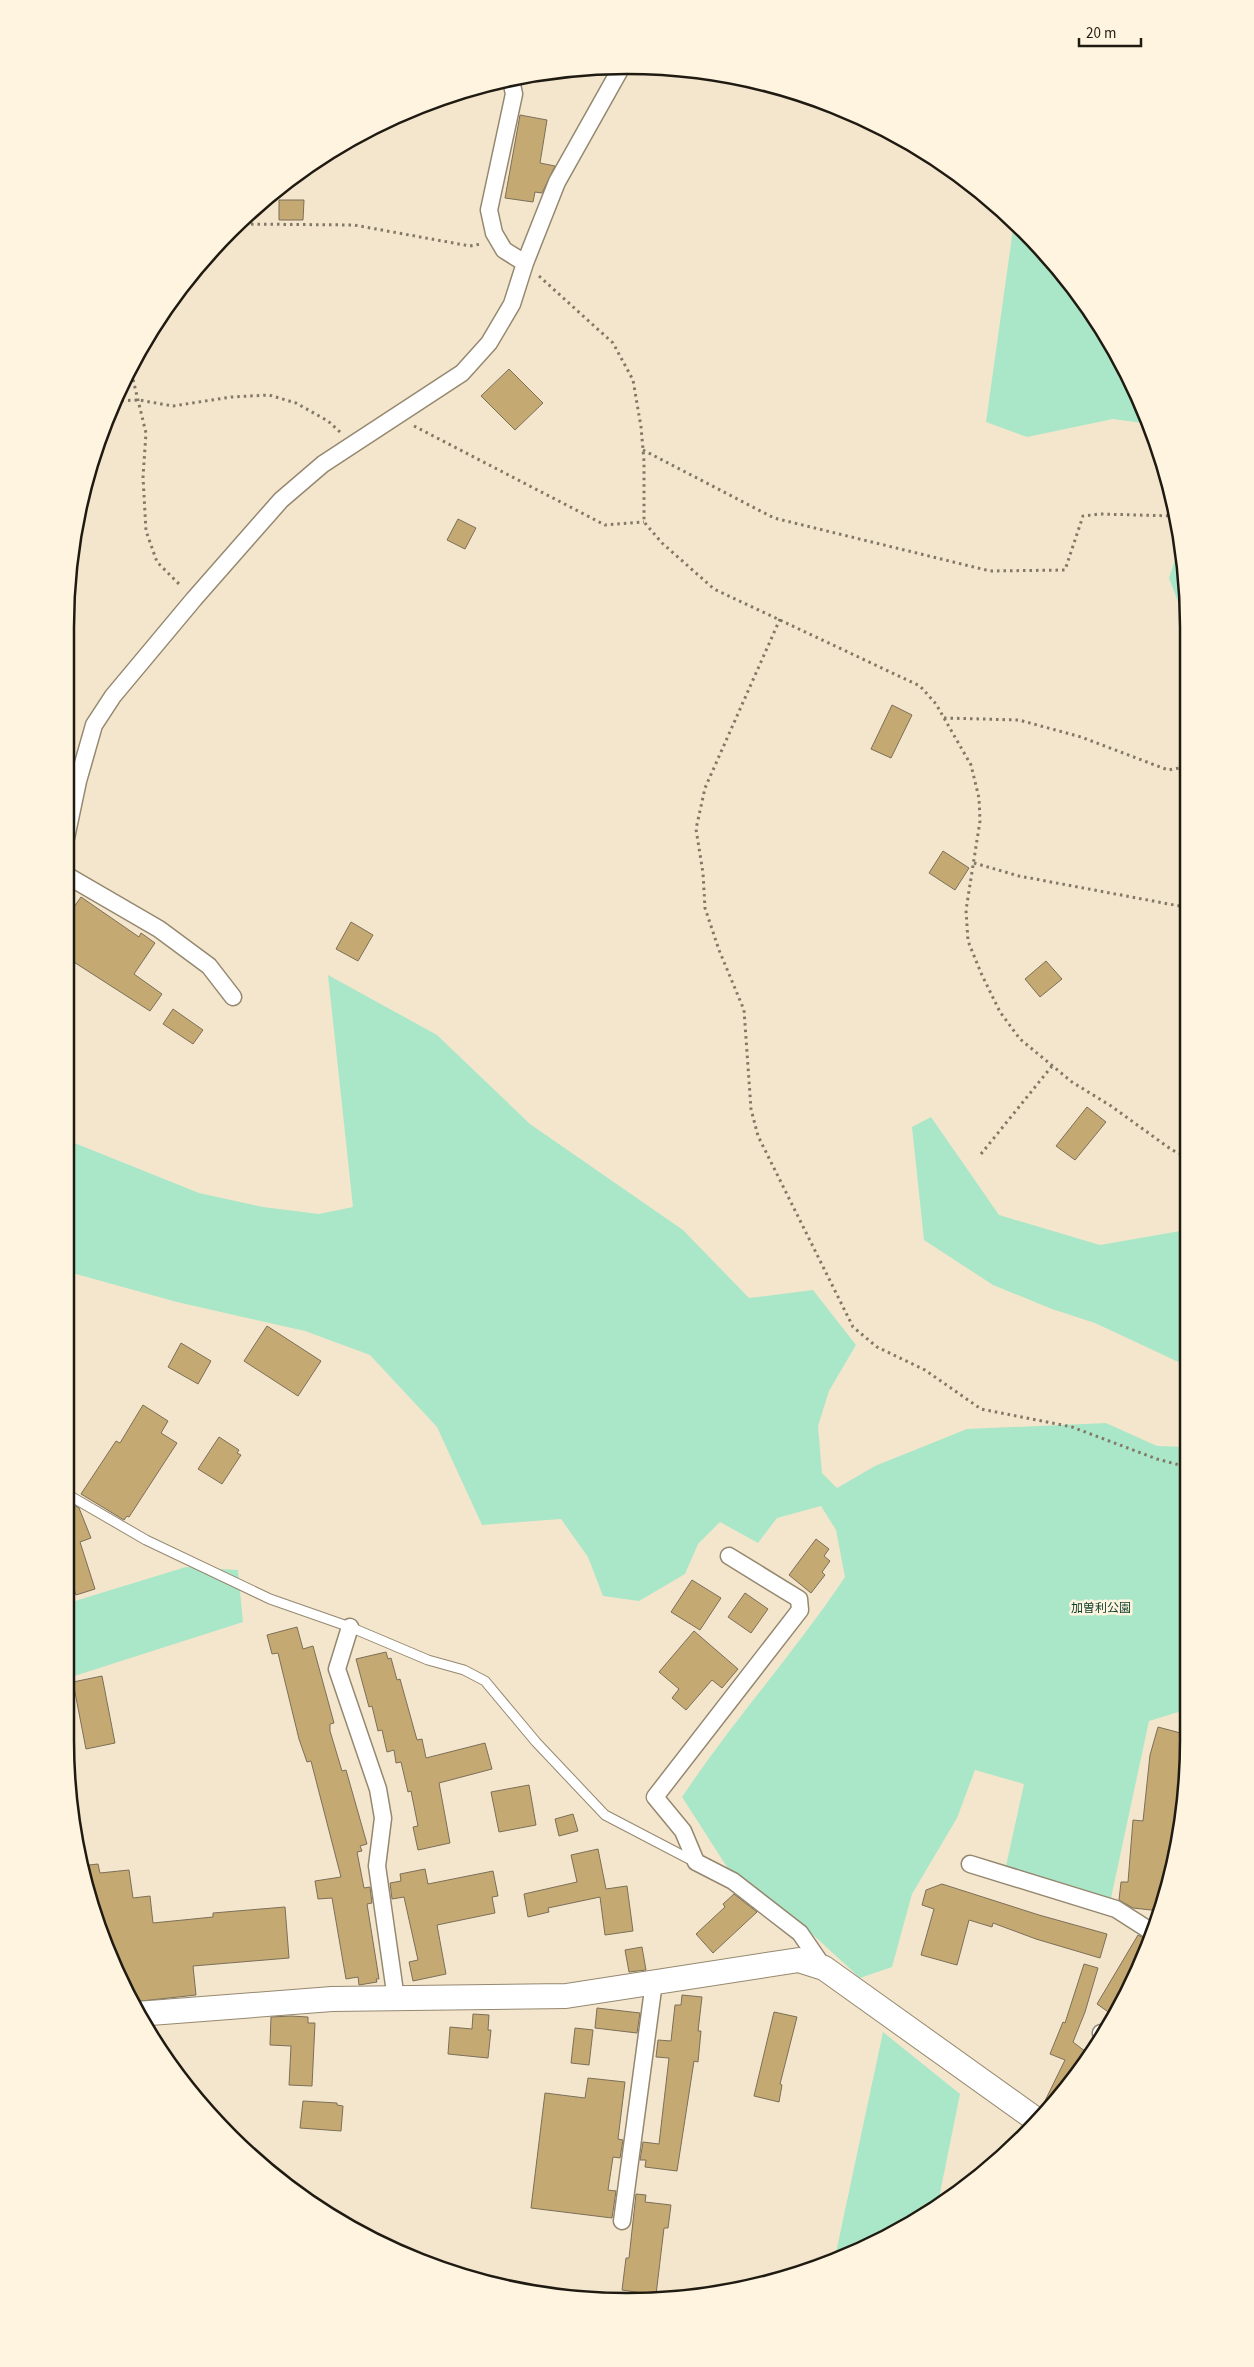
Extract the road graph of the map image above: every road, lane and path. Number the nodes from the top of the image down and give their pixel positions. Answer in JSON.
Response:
{"nodes":[{"id":1,"x":617,"y":74,"type":"edge"},
{"id":2,"x":512,"y":86,"type":"edge"},
{"id":3,"x":248,"y":224,"type":"edge"},
{"id":4,"x":498,"y":240,"type":"junction"},
{"id":5,"x":525,"y":263,"type":"junction"},
{"id":6,"x":133,"y":378,"type":"edge"},
{"id":7,"x":139,"y":400,"type":"junction"},
{"id":8,"x":123,"y":401,"type":"edge"},
{"id":9,"x":397,"y":417,"type":"junction"},
{"id":10,"x":354,"y":444,"type":"junction"},
{"id":11,"x":643,"y":449,"type":"junction"},
{"id":12,"x":1169,"y":516,"type":"edge"},
{"id":13,"x":644,"y":522,"type":"junction"},
{"id":14,"x":194,"y":599,"type":"junction"},
{"id":15,"x":780,"y":619,"type":"junction"},
{"id":16,"x":944,"y":718,"type":"junction"},
{"id":17,"x":1180,"y":768,"type":"edge"},
{"id":18,"x":74,"y":801,"type":"edge"},
{"id":19,"x":974,"y":863,"type":"junction"},
{"id":20,"x":74,"y":880,"type":"edge"},
{"id":21,"x":1180,"y":906,"type":"edge"},
{"id":22,"x":233,"y":997,"type":"dead end"},
{"id":23,"x":1052,"y":1066,"type":"junction"},
{"id":24,"x":1180,"y":1153,"type":"edge"},
{"id":25,"x":981,"y":1154,"type":"dead end"},
{"id":26,"x":1180,"y":1464,"type":"edge"},
{"id":27,"x":74,"y":1498,"type":"edge"},
{"id":28,"x":729,"y":1556,"type":"dead end"},
{"id":29,"x":350,"y":1627,"type":"junction"},
{"id":30,"x":696,"y":1862,"type":"junction"},
{"id":31,"x":970,"y":1864,"type":"dead end"},
{"id":32,"x":1147,"y":1929,"type":"edge"},
{"id":33,"x":824,"y":1968,"type":"junction"},
{"id":34,"x":654,"y":1982,"type":"junction"},
{"id":35,"x":396,"y":1999,"type":"junction"},
{"id":36,"x":146,"y":2013,"type":"edge"},
{"id":37,"x":1032,"y":2117,"type":"edge"},
{"id":38,"x":622,"y":2221,"type":"dead end"}],
"edges":[{"from":1,"to":5,"type":"street"},
{"from":2,"to":4,"type":"street"},
{"from":3,"to":4,"type":"path"},
{"from":4,"to":5,"type":"street"},
{"from":5,"to":9,"type":"street"},
{"from":5,"to":11,"type":"path"},
{"from":6,"to":7,"type":"path"},
{"from":7,"to":8,"type":"path"},
{"from":7,"to":10,"type":"path"},
{"from":7,"to":14,"type":"path"},
{"from":9,"to":10,"type":"street"},
{"from":9,"to":13,"type":"path"},
{"from":10,"to":14,"type":"street"},
{"from":11,"to":12,"type":"path"},
{"from":11,"to":13,"type":"path"},
{"from":13,"to":15,"type":"path"},
{"from":14,"to":18,"type":"street"},
{"from":15,"to":16,"type":"path"},
{"from":15,"to":26,"type":"path"},
{"from":16,"to":17,"type":"path"},
{"from":16,"to":19,"type":"path"},
{"from":19,"to":21,"type":"path"},
{"from":19,"to":23,"type":"path"},
{"from":20,"to":22,"type":"street"},
{"from":23,"to":24,"type":"path"},
{"from":23,"to":25,"type":"path"},
{"from":27,"to":29,"type":"lane"},
{"from":28,"to":30,"type":"street"},
{"from":29,"to":30,"type":"lane"},
{"from":29,"to":35,"type":"street"},
{"from":30,"to":33,"type":"street"},
{"from":31,"to":32,"type":"street"},
{"from":33,"to":34,"type":"street"},
{"from":33,"to":37,"type":"street"},
{"from":34,"to":35,"type":"street"},
{"from":34,"to":38,"type":"street"},
{"from":35,"to":36,"type":"street"}]}
